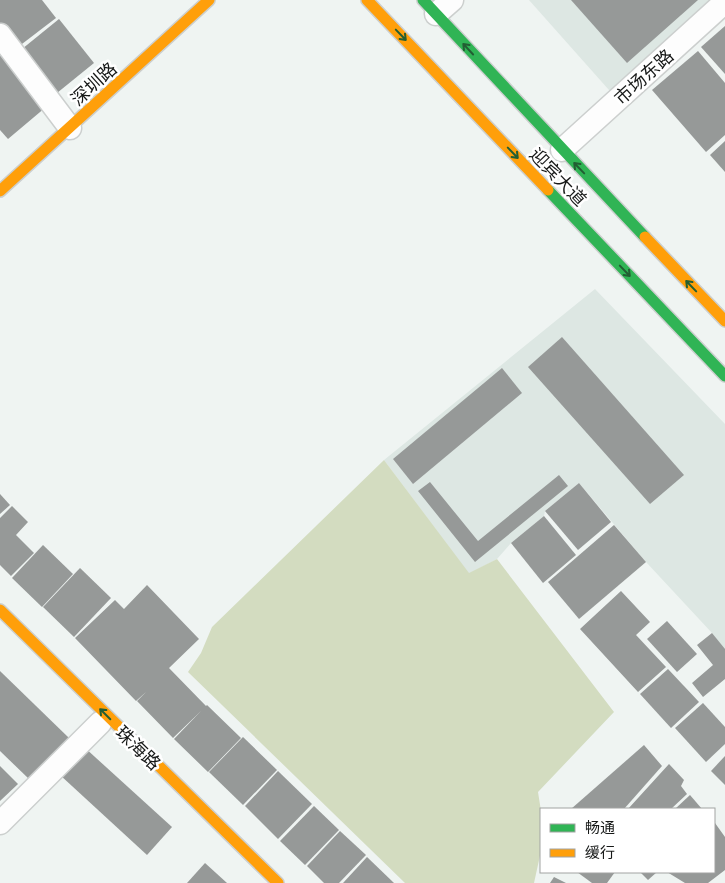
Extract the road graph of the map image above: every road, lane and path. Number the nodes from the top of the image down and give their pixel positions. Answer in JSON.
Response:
{"nodes":[{"id":1,"x":209,"y":0,"type":"edge"},
{"id":2,"x":367,"y":0,"type":"edge"},
{"id":3,"x":725,"y":2,"type":"edge"},
{"id":4,"x":437,"y":5,"type":"edge"},
{"id":5,"x":0,"y":35,"type":"edge"},
{"id":6,"x":70,"y":128,"type":"junction"},
{"id":7,"x":562,"y":150,"type":"junction"},
{"id":8,"x":0,"y":192,"type":"edge"},
{"id":9,"x":725,"y":321,"type":"edge"},
{"id":10,"x":725,"y":376,"type":"edge"},
{"id":11,"x":0,"y":610,"type":"edge"},
{"id":12,"x":0,"y":623,"type":"edge"},
{"id":13,"x":100,"y":723,"type":"junction"},
{"id":14,"x":0,"y":822,"type":"edge"},
{"id":15,"x":266,"y":883,"type":"edge"},
{"id":16,"x":278,"y":883,"type":"edge"}],
"edges":[{"from":1,"to":6,"type":"main road","name":"深圳路"},
{"from":2,"to":10,"type":"main road","name":"迎宾大道","one_way":true},
{"from":3,"to":7,"type":"street","name":"市场东路"},
{"from":7,"to":4,"type":"main road","name":"迎宾大道","one_way":true},
{"from":5,"to":6,"type":"street"},
{"from":6,"to":8,"type":"main road","name":"深圳路"},
{"from":9,"to":7,"type":"main road","name":"迎宾大道","one_way":true},
{"from":16,"to":11,"type":"main road","name":"珠海路","one_way":true},
{"from":12,"to":13,"type":"street","name":"珠海路"},
{"from":13,"to":14,"type":"street"},
{"from":13,"to":15,"type":"street","name":"珠海路"}]}
